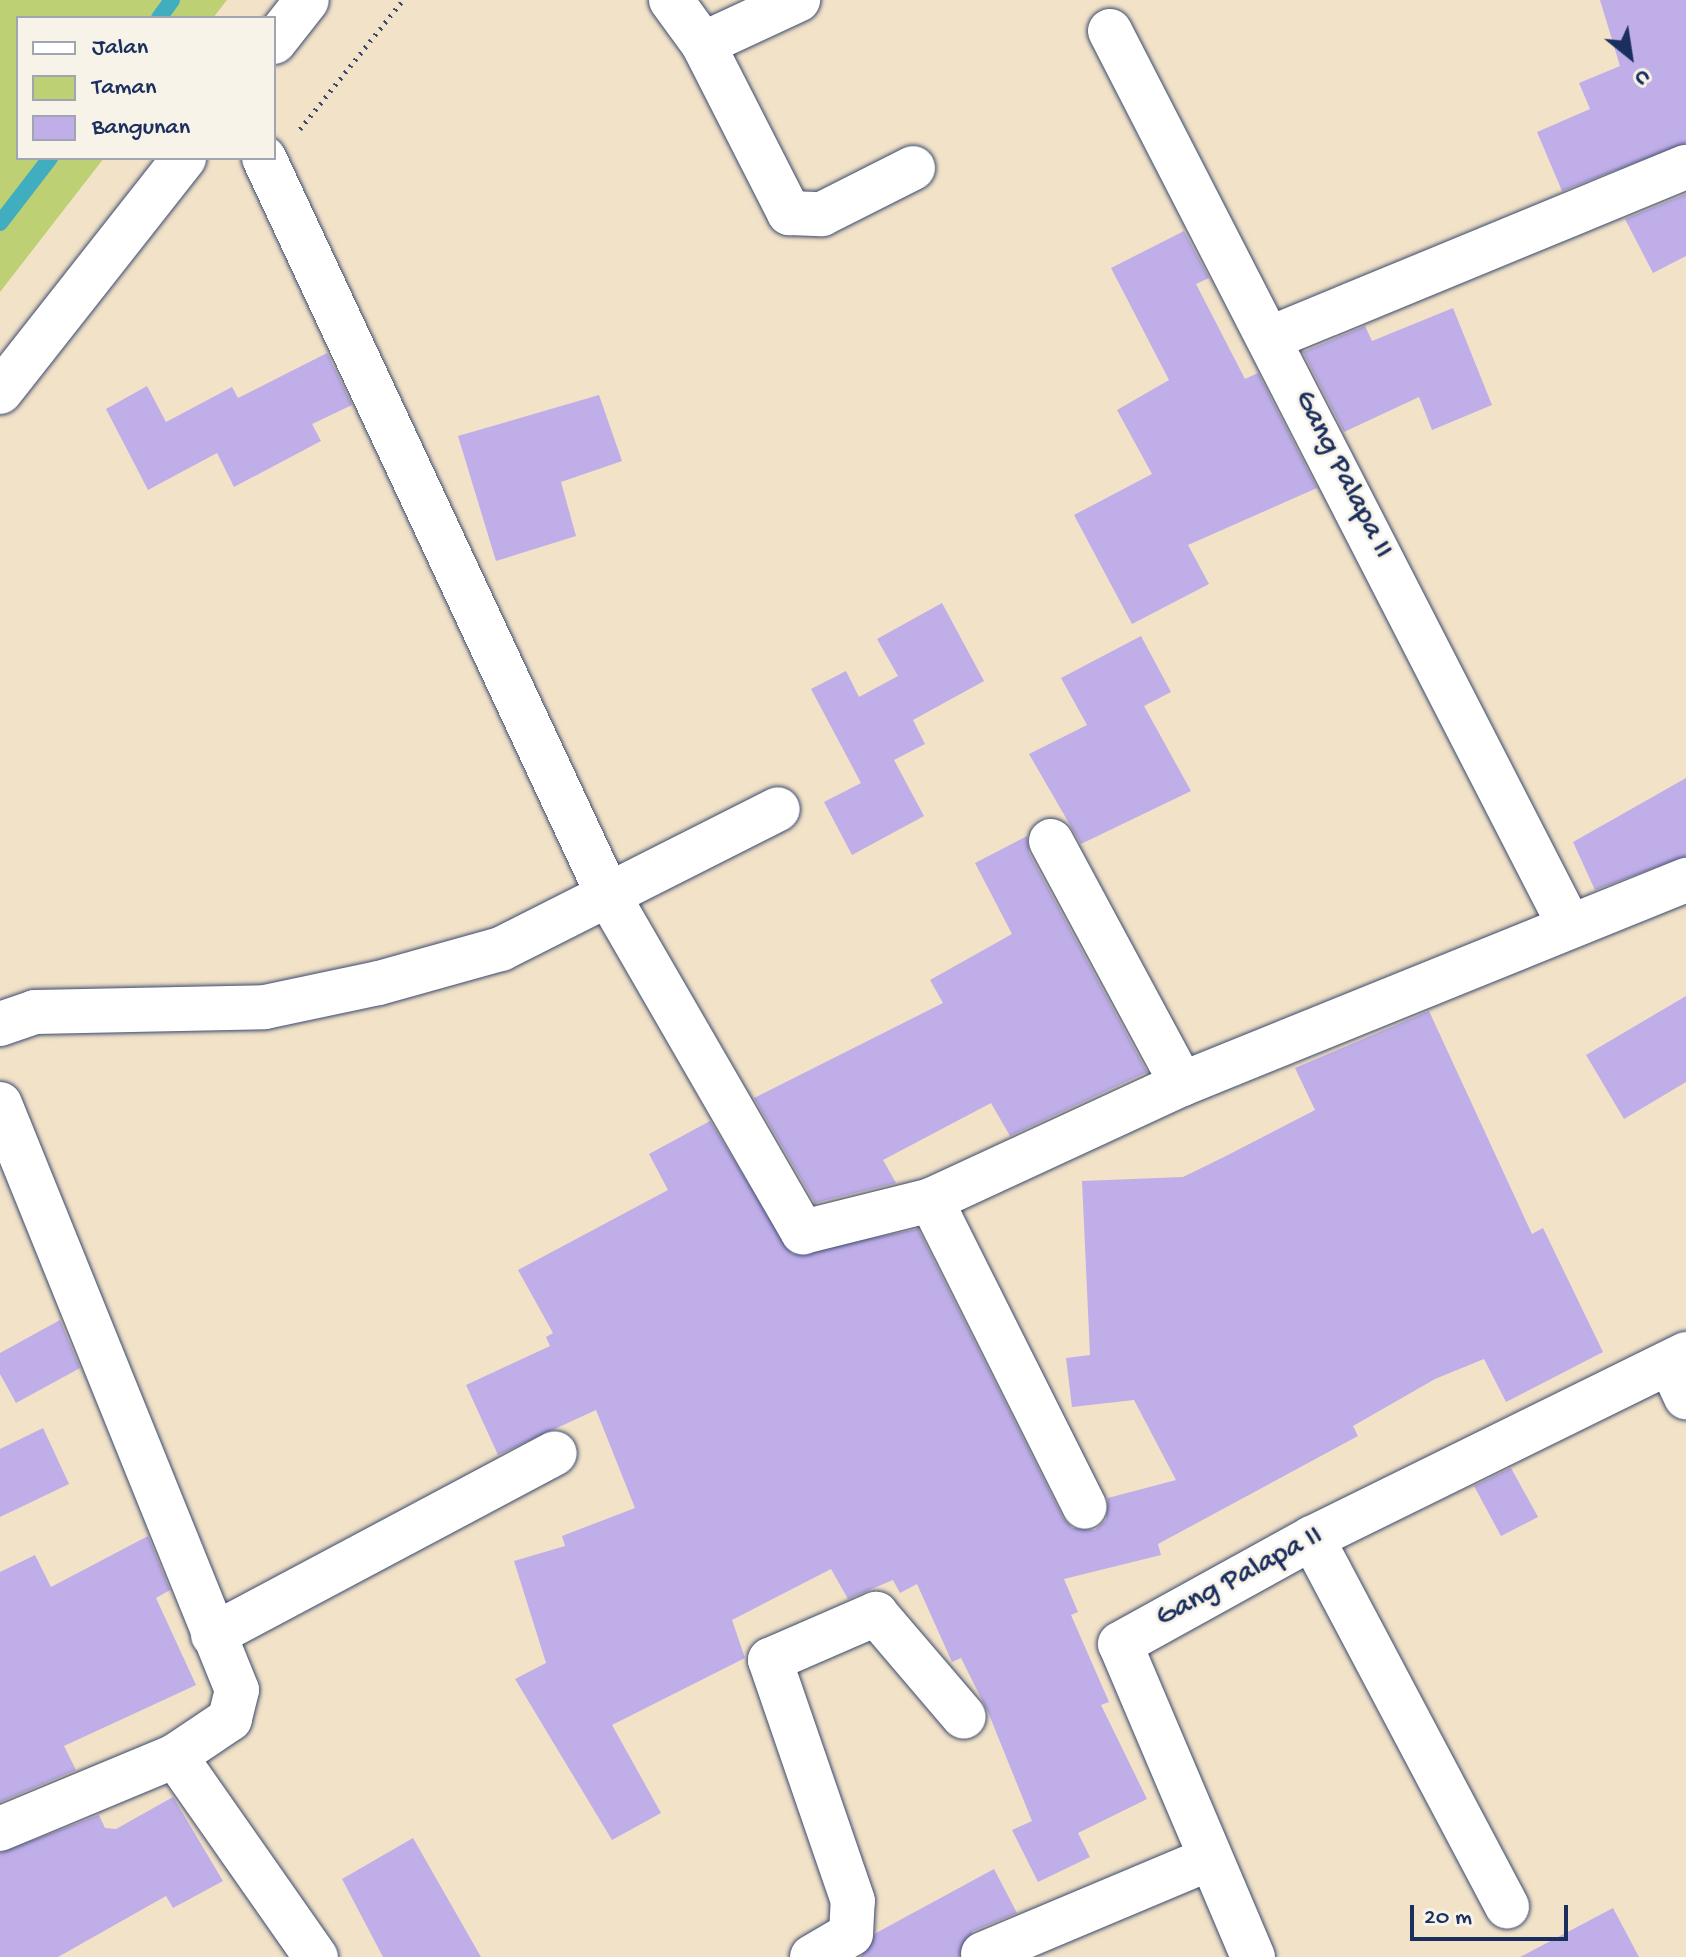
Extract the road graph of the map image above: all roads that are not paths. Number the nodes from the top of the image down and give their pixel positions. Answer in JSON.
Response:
{"nodes":[{"id":1,"x":307,"y":0,"type":"edge"},
{"id":2,"x":671,"y":0,"type":"edge"},
{"id":3,"x":798,"y":0,"type":"edge"},
{"id":4,"x":1110,"y":31,"type":"dead end"},
{"id":5,"x":276,"y":39,"type":"edge"},
{"id":6,"x":703,"y":44,"type":"junction"},
{"id":7,"x":182,"y":160,"type":"edge"},
{"id":8,"x":266,"y":162,"type":"edge"},
{"id":9,"x":1686,"y":167,"type":"edge"},
{"id":10,"x":913,"y":168,"type":"dead end"},
{"id":11,"x":1273,"y":337,"type":"junction"},
{"id":12,"x":0,"y":392,"type":"edge"},
{"id":13,"x":778,"y":809,"type":"dead end"},
{"id":14,"x":1051,"y":841,"type":"dead end"},
{"id":15,"x":1686,"y":880,"type":"edge"},
{"id":16,"x":607,"y":893,"type":"junction"},
{"id":17,"x":1568,"y":923,"type":"junction"},
{"id":18,"x":0,"y":1024,"type":"edge"},
{"id":19,"x":1182,"y":1084,"type":"junction"},
{"id":20,"x":0,"y":1104,"type":"edge"},
{"id":21,"x":931,"y":1200,"type":"junction"},
{"id":22,"x":1681,"y":1371,"type":"edge"},
{"id":23,"x":555,"y":1453,"type":"dead end"},
{"id":24,"x":1085,"y":1507,"type":"dead end"},
{"id":25,"x":1312,"y":1538,"type":"junction"},
{"id":26,"x":213,"y":1635,"type":"junction"},
{"id":27,"x":964,"y":1717,"type":"dead end"},
{"id":28,"x":175,"y":1756,"type":"junction"},
{"id":29,"x":0,"y":1829,"type":"edge"},
{"id":30,"x":1209,"y":1859,"type":"junction"},
{"id":31,"x":1507,"y":1907,"type":"dead end"},
{"id":32,"x":983,"y":1954,"type":"dead end"},
{"id":33,"x":316,"y":1957,"type":"edge"},
{"id":34,"x":812,"y":1957,"type":"edge"},
{"id":35,"x":1253,"y":1957,"type":"edge"}],
"edges":[{"from":1,"to":5,"type":"street"},
{"from":2,"to":6,"type":"street"},
{"from":3,"to":6,"type":"street"},
{"from":4,"to":11,"type":"street","name":"Gang Palapa II"},
{"from":6,"to":10,"type":"street"},
{"from":7,"to":12,"type":"street"},
{"from":8,"to":16,"type":"street"},
{"from":9,"to":11,"type":"street"},
{"from":11,"to":17,"type":"street","name":"Gang Palapa II"},
{"from":13,"to":16,"type":"street"},
{"from":14,"to":19,"type":"street"},
{"from":15,"to":17,"type":"street"},
{"from":16,"to":18,"type":"street"},
{"from":16,"to":21,"type":"street"},
{"from":17,"to":19,"type":"street"},
{"from":19,"to":21,"type":"street"},
{"from":20,"to":26,"type":"street"},
{"from":21,"to":24,"type":"street"},
{"from":22,"to":25,"type":"street","name":"Gang Palapa II"},
{"from":23,"to":26,"type":"street"},
{"from":25,"to":30,"type":"street","name":"Gang Palapa II"},
{"from":25,"to":31,"type":"street"},
{"from":26,"to":28,"type":"street"},
{"from":27,"to":34,"type":"street"},
{"from":28,"to":29,"type":"street"},
{"from":28,"to":33,"type":"street"},
{"from":30,"to":32,"type":"street"},
{"from":30,"to":35,"type":"street","name":"Gang Palapa II"}]}
